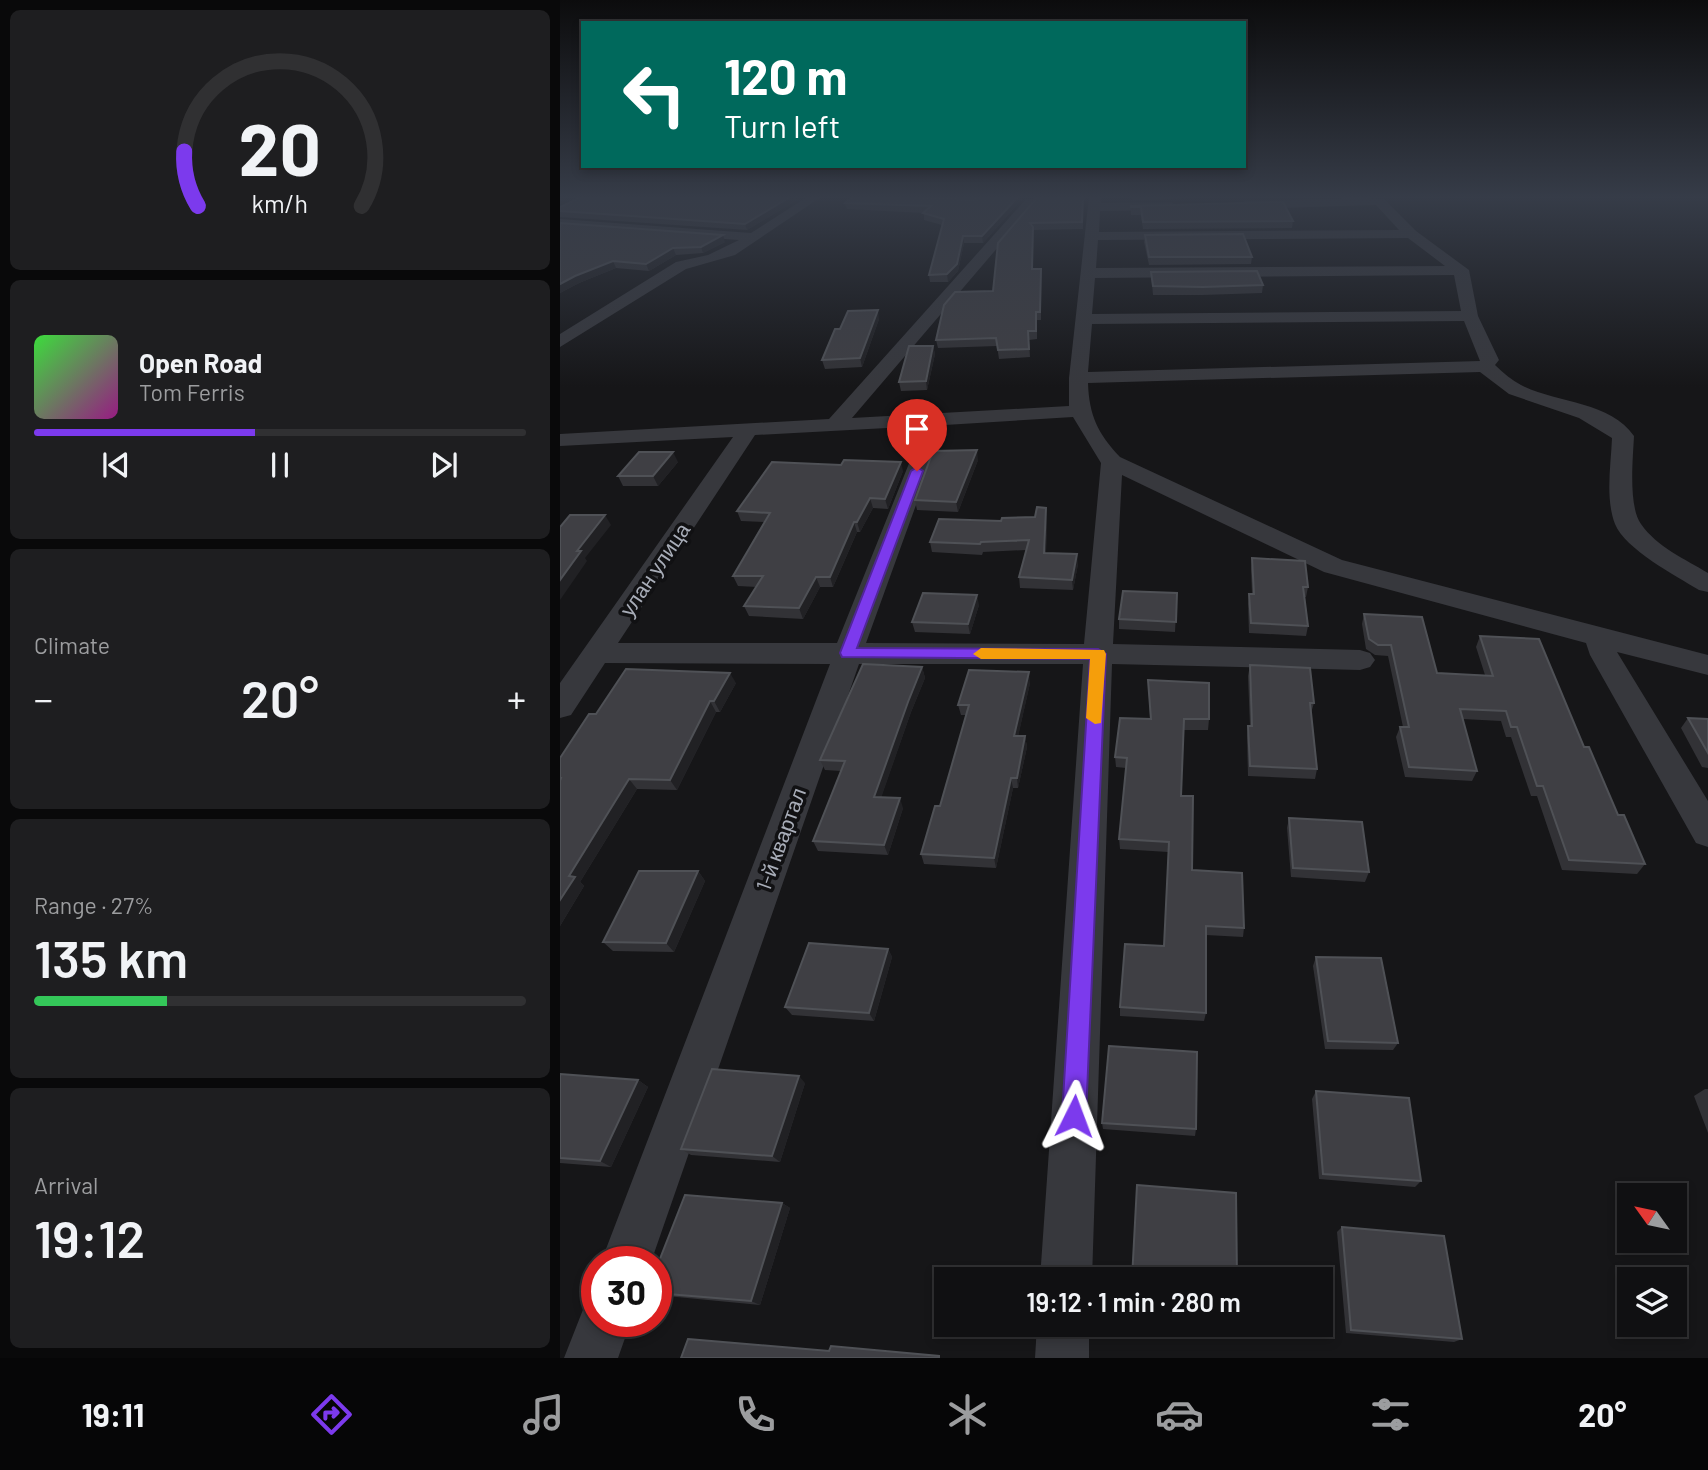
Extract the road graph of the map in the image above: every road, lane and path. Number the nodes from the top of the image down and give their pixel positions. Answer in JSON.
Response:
{"nodes":[{"id":1,"x":702,"y":260,"type":"edge"},
{"id":2,"x":979,"y":260,"type":"edge"},
{"id":3,"x":1089,"y":260,"type":"edge"},
{"id":4,"x":1448,"y":260,"type":"edge"},
{"id":5,"x":1461,"y":270,"type":"junction"},
{"id":6,"x":1088,"y":273,"type":"junction"},
{"id":7,"x":1470,"y":316,"type":"junction"},
{"id":8,"x":1084,"y":319,"type":"junction"},
{"id":9,"x":560,"y":342,"type":"edge"},
{"id":10,"x":1485,"y":366,"type":"junction"},
{"id":11,"x":1078,"y":378,"type":"junction"},
{"id":12,"x":1079,"y":411,"type":"junction"},
{"id":13,"x":937,"y":418,"type":"junction"},
{"id":14,"x":836,"y":423,"type":"junction"},
{"id":15,"x":748,"y":430,"type":"junction"},
{"id":16,"x":560,"y":440,"type":"edge"},
{"id":17,"x":1112,"y":462,"type":"junction"},
{"id":18,"x":1708,"y":584,"type":"edge"},
{"id":19,"x":1598,"y":636,"type":"junction"},
{"id":20,"x":597,"y":653,"type":"junction"},
{"id":21,"x":848,"y":653,"type":"junction"},
{"id":22,"x":1098,"y":654,"type":"junction"},
{"id":23,"x":1360,"y":660,"type":"dead end"},
{"id":24,"x":1708,"y":665,"type":"edge"},
{"id":25,"x":560,"y":707,"type":"edge"},
{"id":26,"x":1708,"y":832,"type":"edge"},
{"id":27,"x":632,"y":1246,"type":"edge"},
{"id":28,"x":1067,"y":1267,"type":"edge"},
{"id":29,"x":599,"y":1337,"type":"edge"},
{"id":30,"x":1063,"y":1337,"type":"edge"},
{"id":31,"x":591,"y":1358,"type":"edge"},
{"id":32,"x":1062,"y":1358,"type":"edge"}],
"edges":[{"from":1,"to":9,"type":"street"},
{"from":2,"to":14,"type":"street"},
{"from":3,"to":6,"type":"street"},
{"from":4,"to":5,"type":"street"},
{"from":5,"to":6,"type":"street"},
{"from":5,"to":7,"type":"street"},
{"from":6,"to":8,"type":"street"},
{"from":7,"to":8,"type":"street"},
{"from":7,"to":10,"type":"street"},
{"from":8,"to":11,"type":"street"},
{"from":10,"to":11,"type":"street"},
{"from":10,"to":18,"type":"street"},
{"from":11,"to":12,"type":"street"},
{"from":12,"to":13,"type":"street"},
{"from":12,"to":17,"type":"street"},
{"from":13,"to":14,"type":"street"},
{"from":13,"to":21,"type":"street","name":"1-й квартал"},
{"from":14,"to":15,"type":"street"},
{"from":15,"to":16,"type":"street"},
{"from":15,"to":20,"type":"street","name":"улан улица"},
{"from":17,"to":19,"type":"street"},
{"from":17,"to":22,"type":"street"},
{"from":19,"to":24,"type":"street"},
{"from":19,"to":26,"type":"street"},
{"from":20,"to":21,"type":"street"},
{"from":20,"to":25,"type":"street","name":"улан улица"},
{"from":21,"to":22,"type":"street"},
{"from":21,"to":27,"type":"street","name":"1-й квартал"},
{"from":22,"to":23,"type":"street"},
{"from":22,"to":28,"type":"street"},
{"from":29,"to":31,"type":"street"},
{"from":30,"to":32,"type":"street"}]}
